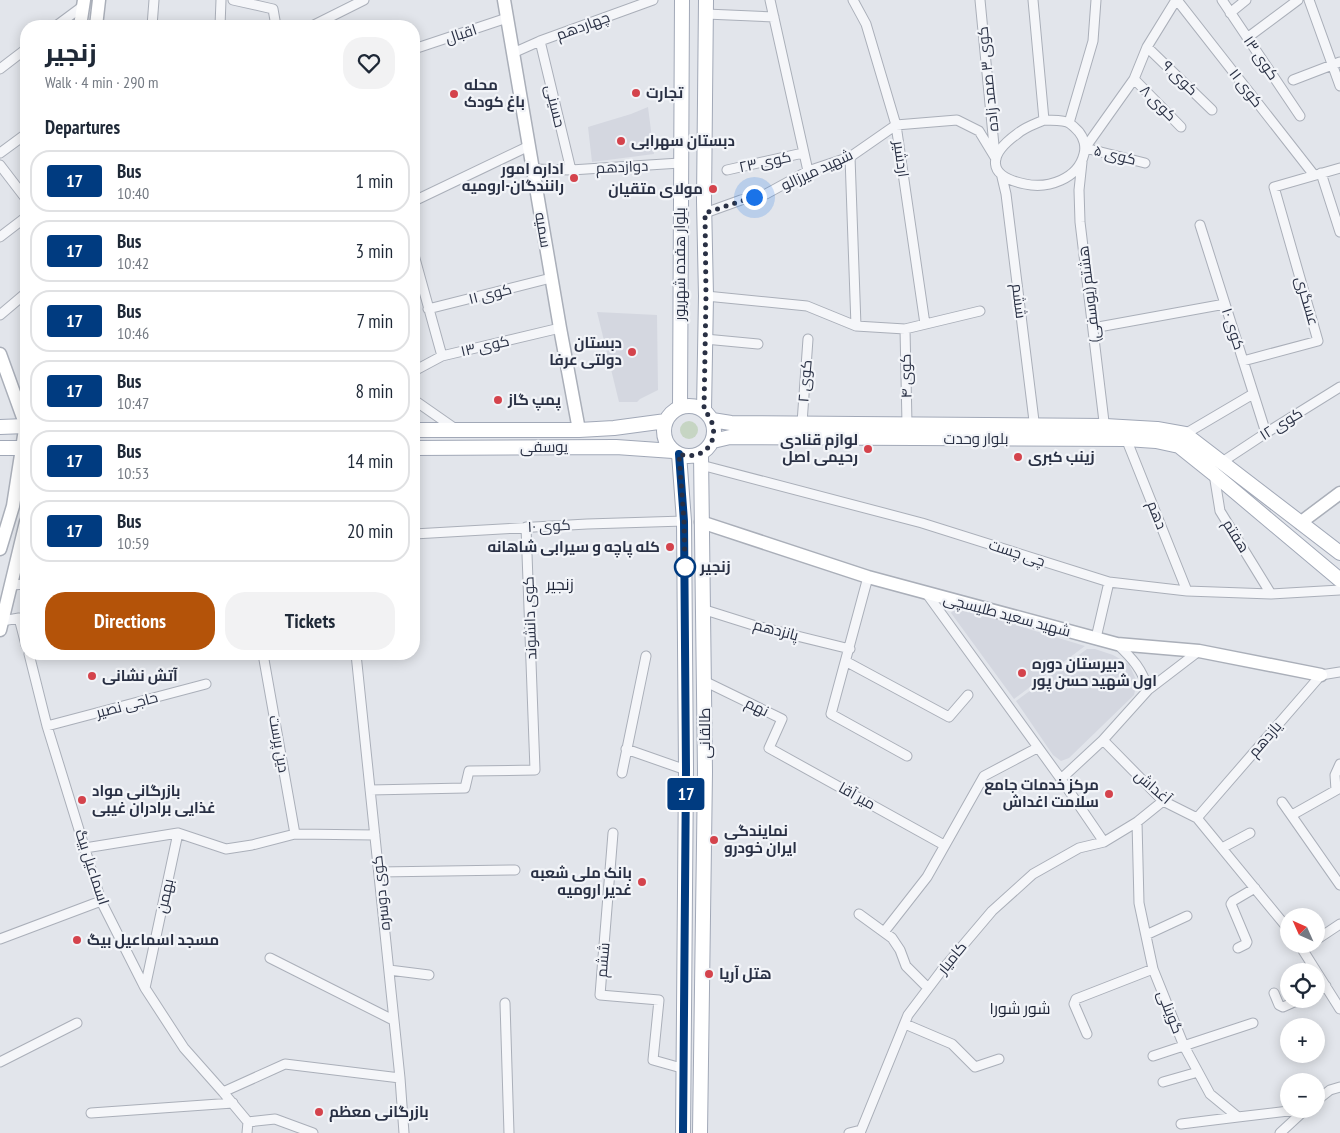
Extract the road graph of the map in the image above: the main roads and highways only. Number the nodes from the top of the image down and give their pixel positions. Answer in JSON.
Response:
{"nodes":[{"id":1,"x":682,"y":0,"type":"edge"},
{"id":2,"x":706,"y":7,"type":"edge"},
{"id":3,"x":680,"y":202,"type":"junction"},
{"id":4,"x":705,"y":207,"type":"junction"},
{"id":5,"x":680,"y":407,"type":"junction"},
{"id":6,"x":708,"y":415,"type":"junction"},
{"id":7,"x":666,"y":421,"type":"junction"},
{"id":8,"x":20,"y":426,"type":"edge"},
{"id":9,"x":0,"y":427,"type":"edge"},
{"id":10,"x":614,"y":428,"type":"junction"},
{"id":11,"x":420,"y":430,"type":"edge"},
{"id":12,"x":907,"y":431,"type":"junction"},
{"id":13,"x":1125,"y":433,"type":"junction"},
{"id":14,"x":713,"y":441,"type":"junction"},
{"id":15,"x":616,"y":447,"type":"junction"},
{"id":16,"x":0,"y":448,"type":"edge"},
{"id":17,"x":20,"y":448,"type":"edge"},
{"id":18,"x":420,"y":448,"type":"edge"},
{"id":19,"x":676,"y":453,"type":"junction"},
{"id":20,"x":701,"y":459,"type":"junction"},
{"id":21,"x":1218,"y":468,"type":"junction"},
{"id":22,"x":1340,"y":553,"type":"edge"},
{"id":23,"x":1340,"y":580,"type":"edge"},
{"id":24,"x":683,"y":1133,"type":"edge"},
{"id":25,"x":700,"y":1133,"type":"edge"}],
"edges":[{"from":1,"to":3,"type":"main road","name":"بلوار هفده شهریور"},
{"from":2,"to":4,"type":"main road","name":"بلوار هفده شهریور"},
{"from":3,"to":4,"type":"main road"},
{"from":3,"to":5,"type":"main road","name":"بلوار هفده شهریور"},
{"from":4,"to":6,"type":"main road","name":"بلوار هفده شهریور"},
{"from":5,"to":6,"type":"main road"},
{"from":5,"to":7,"type":"main road"},
{"from":6,"to":12,"type":"main road","name":"بلوار وحدت"},
{"from":6,"to":14,"type":"main road"},
{"from":7,"to":10,"type":"main road","name":"یوسفی"},
{"from":7,"to":19,"type":"main road"},
{"from":8,"to":9,"type":"main road"},
{"from":10,"to":11,"type":"main road","name":"یوسفی"},
{"from":10,"to":15,"type":"main road"},
{"from":12,"to":13,"type":"main road","name":"بلوار وحدت"},
{"from":12,"to":14,"type":"main road","name":"بلوار وحدت"},
{"from":13,"to":21,"type":"main road","name":"بلوار وحدت"},
{"from":13,"to":21,"type":"main road","name":"بلوار وحدت"},
{"from":14,"to":20,"type":"main road"},
{"from":15,"to":18,"type":"main road","name":"یوسفی"},
{"from":15,"to":19,"type":"main road","name":"یوسفی"},
{"from":16,"to":17,"type":"main road"},
{"from":19,"to":20,"type":"main road"},
{"from":19,"to":24,"type":"main road","name":"طالقانی"},
{"from":20,"to":25,"type":"main road","name":"طالقانی"},
{"from":21,"to":22,"type":"main road","name":"بلوار وحدت"},
{"from":21,"to":23,"type":"main road","name":"بلوار وحدت"}]}
